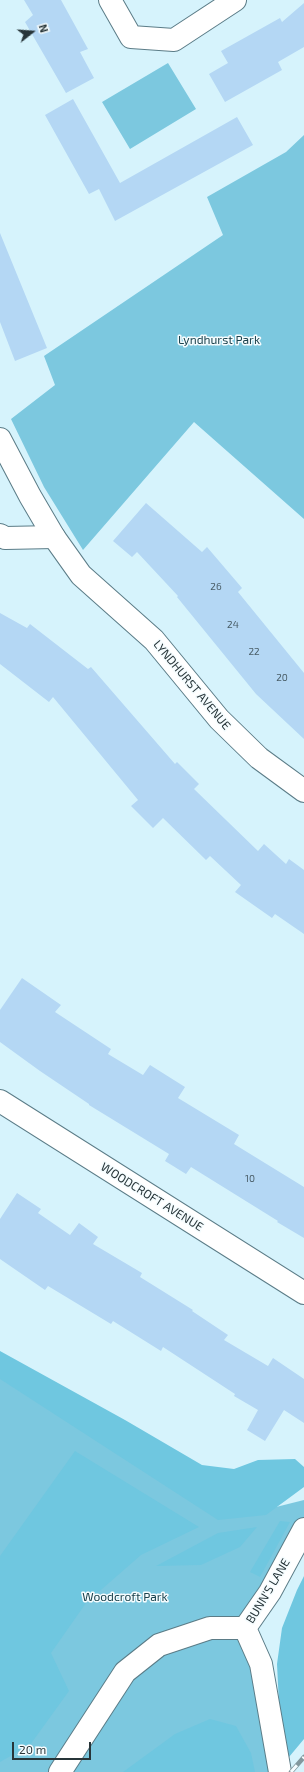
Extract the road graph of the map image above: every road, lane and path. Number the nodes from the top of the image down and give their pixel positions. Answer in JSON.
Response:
{"nodes":[{"id":1,"x":110,"y":0,"type":"edge"},
{"id":2,"x":235,"y":0,"type":"edge"},
{"id":3,"x":0,"y":439,"type":"edge"},
{"id":4,"x":0,"y":535,"type":"edge"},
{"id":5,"x":54,"y":537,"type":"junction"},
{"id":6,"x":304,"y":791,"type":"edge"},
{"id":7,"x":0,"y":1101,"type":"edge"},
{"id":8,"x":304,"y":1293,"type":"edge"},
{"id":9,"x":304,"y":1529,"type":"edge"},
{"id":10,"x":246,"y":1628,"type":"junction"},
{"id":11,"x":60,"y":1772,"type":"edge"},
{"id":12,"x":280,"y":1772,"type":"edge"}],
"edges":[{"from":1,"to":2,"type":"street"},
{"from":3,"to":5,"type":"street","name":"LYNDHURST AVENUE"},
{"from":4,"to":5,"type":"street"},
{"from":5,"to":6,"type":"street","name":"LYNDHURST AVENUE"},
{"from":7,"to":8,"type":"street","name":"WOODCROFT AVENUE"},
{"from":9,"to":10,"type":"street","name":"BUNN'S LANE"},
{"from":10,"to":11,"type":"street"},
{"from":10,"to":12,"type":"street","name":"BUNN'S LANE"}]}
